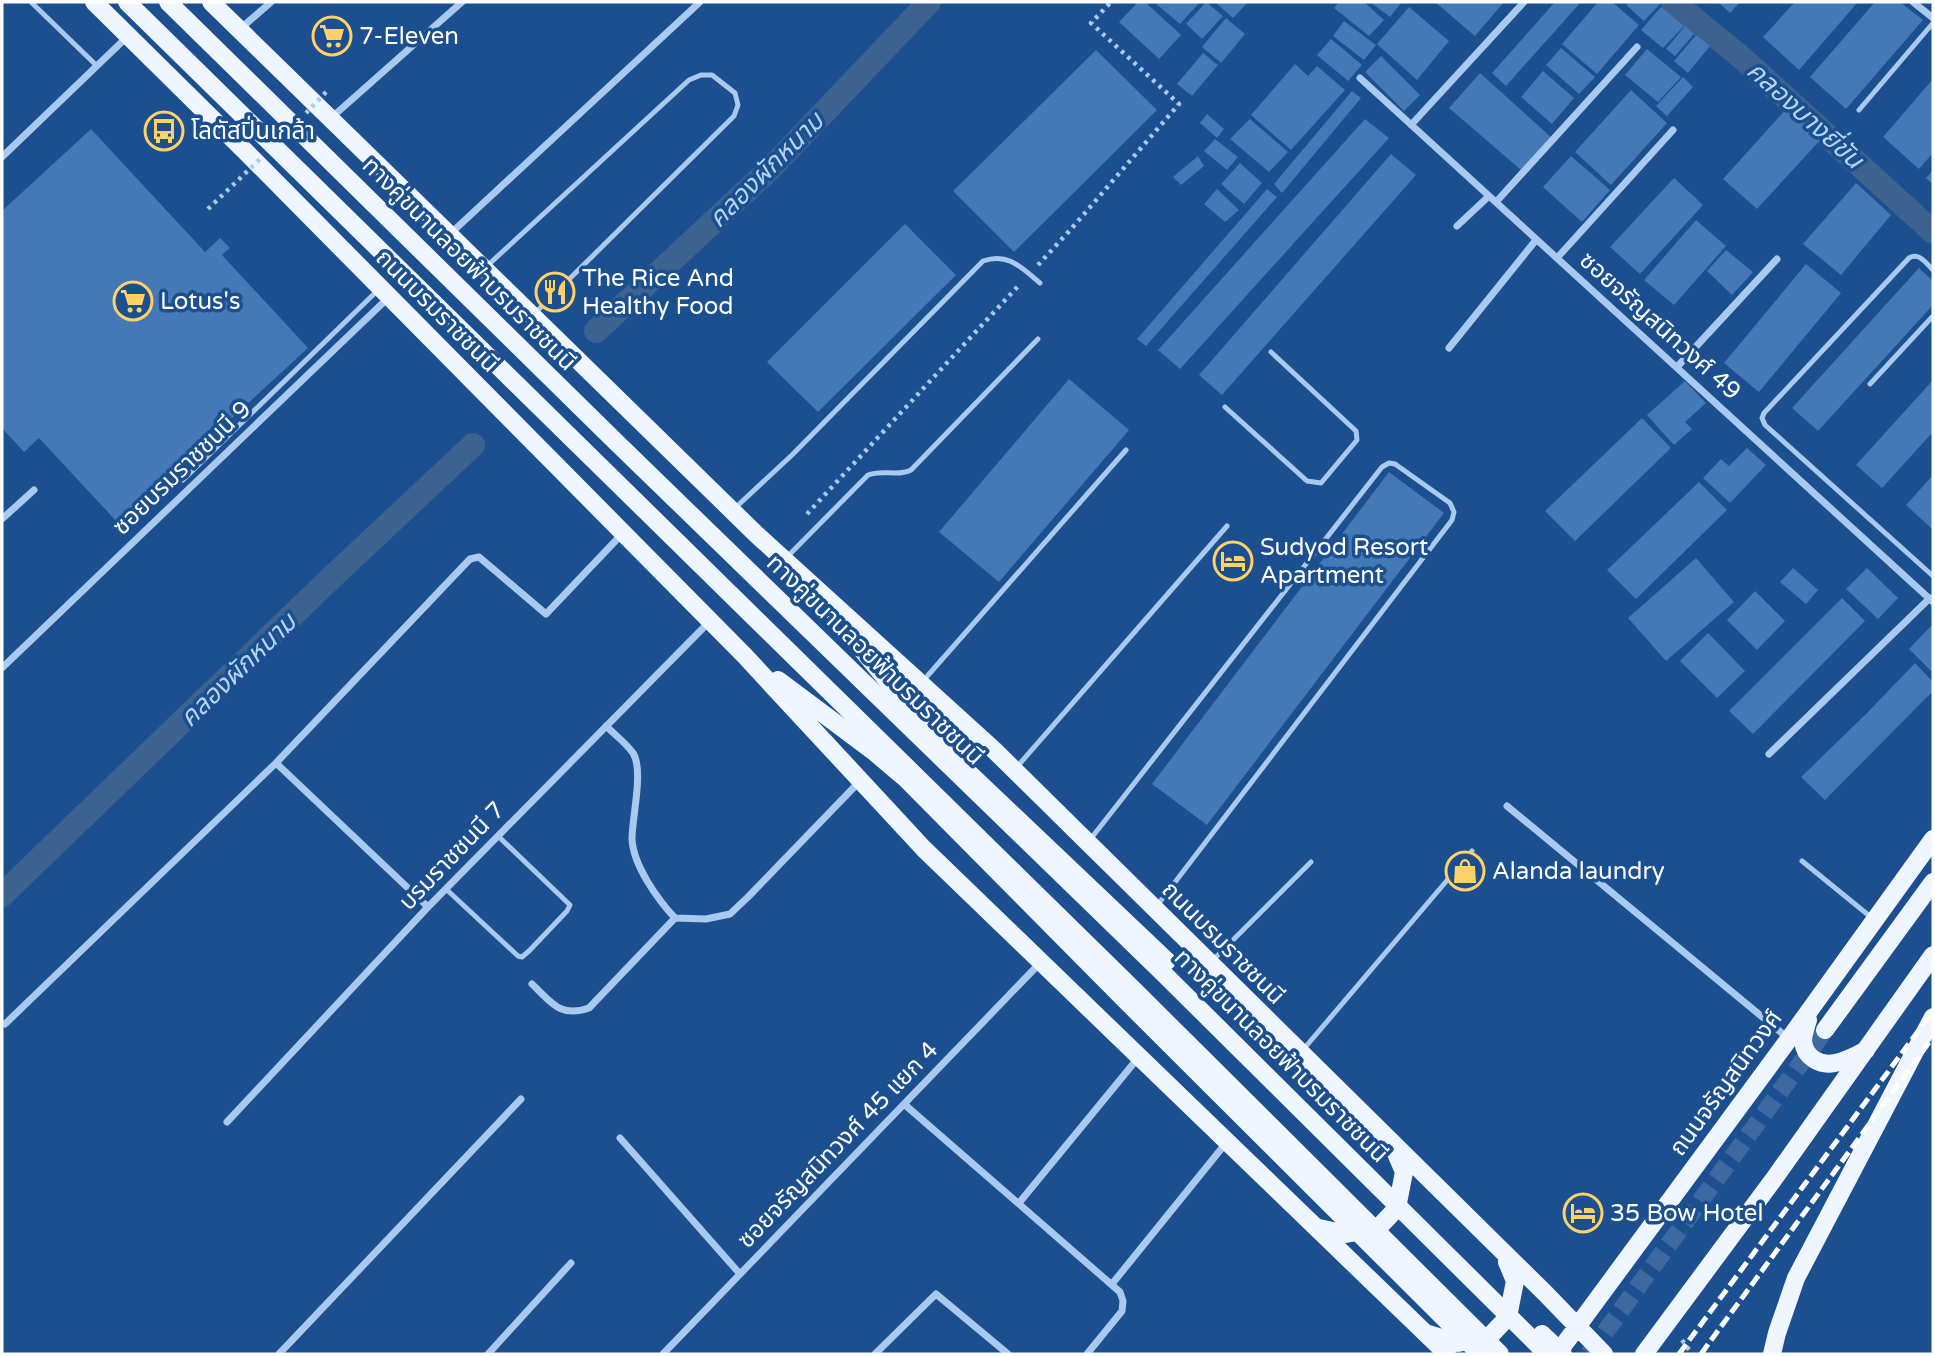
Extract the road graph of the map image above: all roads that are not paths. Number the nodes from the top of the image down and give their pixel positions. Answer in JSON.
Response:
{"nodes":[{"id":1,"x":31,"y":2,"type":"edge"},
{"id":2,"x":94,"y":2,"type":"edge"},
{"id":3,"x":127,"y":2,"type":"edge"},
{"id":4,"x":167,"y":2,"type":"edge"},
{"id":5,"x":211,"y":2,"type":"edge"},
{"id":6,"x":271,"y":2,"type":"edge"},
{"id":7,"x":462,"y":2,"type":"edge"},
{"id":8,"x":701,"y":2,"type":"edge"},
{"id":9,"x":1524,"y":2,"type":"edge"},
{"id":10,"x":1913,"y":2,"type":"edge"},
{"id":11,"x":1933,"y":21,"type":"edge"},
{"id":12,"x":239,"y":29,"type":"junction"},
{"id":13,"x":128,"y":36,"type":"junction"},
{"id":14,"x":1637,"y":47,"type":"dead end"},
{"id":15,"x":97,"y":66,"type":"junction"},
{"id":16,"x":1360,"y":78,"type":"dead end"},
{"id":17,"x":1859,"y":110,"type":"dead end"},
{"id":18,"x":331,"y":118,"type":"junction"},
{"id":19,"x":1411,"y":125,"type":"junction"},
{"id":20,"x":1672,"y":130,"type":"dead end"},
{"id":21,"x":2,"y":157,"type":"edge"},
{"id":22,"x":1489,"y":195,"type":"junction"},
{"id":23,"x":1496,"y":202,"type":"junction"},
{"id":24,"x":1457,"y":226,"type":"dead end"},
{"id":25,"x":450,"y":234,"type":"junction"},
{"id":26,"x":1536,"y":240,"type":"junction"},
{"id":27,"x":1557,"y":258,"type":"junction"},
{"id":28,"x":1777,"y":259,"type":"dead end"},
{"id":29,"x":484,"y":268,"type":"junction"},
{"id":30,"x":1933,"y":270,"type":"edge"},
{"id":31,"x":1040,"y":283,"type":"dead end"},
{"id":32,"x":385,"y":292,"type":"junction"},
{"id":33,"x":533,"y":315,"type":"junction"},
{"id":34,"x":1933,"y":316,"type":"edge"},
{"id":35,"x":1038,"y":339,"type":"dead end"},
{"id":36,"x":1449,"y":348,"type":"dead end"},
{"id":37,"x":1271,"y":352,"type":"dead end"},
{"id":38,"x":1677,"y":367,"type":"junction"},
{"id":39,"x":1870,"y":384,"type":"dead end"},
{"id":40,"x":1225,"y":407,"type":"dead end"},
{"id":41,"x":1126,"y":450,"type":"dead end"},
{"id":42,"x":183,"y":480,"type":"dead end"},
{"id":43,"x":34,"y":490,"type":"dead end"},
{"id":44,"x":733,"y":510,"type":"junction"},
{"id":45,"x":2,"y":519,"type":"edge"},
{"id":46,"x":1227,"y":526,"type":"dead end"},
{"id":47,"x":623,"y":534,"type":"junction"},
{"id":48,"x":785,"y":559,"type":"junction"},
{"id":49,"x":801,"y":574,"type":"junction"},
{"id":50,"x":1933,"y":576,"type":"edge"},
{"id":51,"x":1931,"y":600,"type":"edge"},
{"id":52,"x":710,"y":621,"type":"junction"},
{"id":53,"x":744,"y":656,"type":"junction"},
{"id":54,"x":2,"y":668,"type":"edge"},
{"id":55,"x":921,"y":683,"type":"junction"},
{"id":56,"x":606,"y":726,"type":"junction"},
{"id":57,"x":1769,"y":754,"type":"dead end"},
{"id":58,"x":276,"y":763,"type":"junction"},
{"id":59,"x":1014,"y":771,"type":"junction"},
{"id":60,"x":860,"y":780,"type":"junction"},
{"id":61,"x":1507,"y":806,"type":"dead end"},
{"id":62,"x":498,"y":836,"type":"junction"},
{"id":63,"x":1933,"y":839,"type":"edge"},
{"id":64,"x":1087,"y":844,"type":"junction"},
{"id":65,"x":1472,"y":851,"type":"dead end"},
{"id":66,"x":1802,"y":861,"type":"dead end"},
{"id":67,"x":1311,"y":862,"type":"dead end"},
{"id":68,"x":1933,"y":882,"type":"edge"},
{"id":69,"x":446,"y":889,"type":"junction"},
{"id":70,"x":428,"y":907,"type":"junction"},
{"id":71,"x":1155,"y":910,"type":"junction"},
{"id":72,"x":675,"y":918,"type":"junction"},
{"id":73,"x":1874,"y":920,"type":"junction"},
{"id":74,"x":1933,"y":955,"type":"edge"},
{"id":75,"x":1040,"y":962,"type":"junction"},
{"id":76,"x":1210,"y":964,"type":"junction"},
{"id":77,"x":531,"y":984,"type":"dead end"},
{"id":78,"x":1810,"y":1009,"type":"junction"},
{"id":79,"x":1933,"y":1017,"type":"edge"},
{"id":80,"x":5,"y":1024,"type":"dead end"},
{"id":81,"x":1825,"y":1030,"type":"tunnel mouth"},
{"id":82,"x":1789,"y":1039,"type":"junction"},
{"id":83,"x":1866,"y":1050,"type":"junction"},
{"id":84,"x":1300,"y":1054,"type":"junction"},
{"id":85,"x":1139,"y":1058,"type":"junction"},
{"id":86,"x":521,"y":1099,"type":"dead end"},
{"id":87,"x":904,"y":1104,"type":"junction"},
{"id":88,"x":227,"y":1122,"type":"dead end"},
{"id":89,"x":620,"y":1138,"type":"dead end"},
{"id":90,"x":1227,"y":1142,"type":"junction"},
{"id":91,"x":1392,"y":1145,"type":"junction"},
{"id":92,"x":1019,"y":1203,"type":"junction"},
{"id":93,"x":1316,"y":1227,"type":"junction"},
{"id":94,"x":1502,"y":1252,"type":"junction"},
{"id":95,"x":571,"y":1263,"type":"dead end"},
{"id":96,"x":740,"y":1274,"type":"junction"},
{"id":97,"x":1112,"y":1284,"type":"junction"},
{"id":98,"x":1578,"y":1327,"type":"junction"},
{"id":99,"x":1426,"y":1333,"type":"junction"},
{"id":100,"x":279,"y":1354,"type":"edge"},
{"id":101,"x":488,"y":1354,"type":"edge"},
{"id":102,"x":663,"y":1354,"type":"edge"},
{"id":103,"x":875,"y":1354,"type":"edge"},
{"id":104,"x":1008,"y":1354,"type":"edge"},
{"id":105,"x":1087,"y":1354,"type":"edge"},
{"id":106,"x":1447,"y":1354,"type":"edge"},
{"id":107,"x":1480,"y":1354,"type":"edge"},
{"id":108,"x":1500,"y":1354,"type":"edge"},
{"id":109,"x":1547,"y":1354,"type":"edge"},
{"id":110,"x":1557,"y":1354,"type":"edge"},
{"id":111,"x":1563,"y":1354,"type":"edge"},
{"id":112,"x":1604,"y":1354,"type":"edge"},
{"id":113,"x":1644,"y":1354,"type":"edge"},
{"id":114,"x":1772,"y":1354,"type":"edge"}],
"edges":[{"from":1,"to":15,"type":"lane"},
{"from":2,"to":13,"type":"main road","name":"ถนนบรมราชชนนี"},
{"from":3,"to":108,"type":"main road","bridge":true},
{"from":4,"to":109,"type":"main road","name":"ทางคู่ขนานลอยฟ้าบรมราชชนนี","bridge":true},
{"from":5,"to":12,"type":"main road","name":"ถนนบรมราชชนนี"},
{"from":6,"to":12,"type":"street"},
{"from":7,"to":18,"type":"street"},
{"from":8,"to":25,"type":"street"},
{"from":9,"to":19,"type":"street"},
{"from":10,"to":11,"type":"street"},
{"from":11,"to":17,"type":"lane"},
{"from":12,"to":18,"type":"main road","name":"ถนนบรมราชชนนี"},
{"from":13,"to":15,"type":"street"},
{"from":13,"to":32,"type":"main road","name":"ถนนบรมราชชนนี"},
{"from":14,"to":23,"type":"street"},
{"from":15,"to":21,"type":"street"},
{"from":16,"to":19,"type":"street","name":"ซอยจรัญสนิทวงศ์ 49"},
{"from":18,"to":25,"type":"main road","name":"ถนนบรมราชชนนี"},
{"from":19,"to":22,"type":"street","name":"ซอยจรัญสนิทวงศ์ 49"},
{"from":20,"to":27,"type":"street"},
{"from":22,"to":23,"type":"street","name":"ซอยจรัญสนิทวงศ์ 49"},
{"from":22,"to":24,"type":"street"},
{"from":23,"to":26,"type":"street","name":"ซอยจรัญสนิทวงศ์ 49"},
{"from":25,"to":29,"type":"main road","name":"ถนนบรมราชชนนี"},
{"from":26,"to":27,"type":"street","name":"ซอยจรัญสนิทวงศ์ 49"},
{"from":26,"to":36,"type":"street"},
{"from":27,"to":38,"type":"street","name":"ซอยจรัญสนิทวงศ์ 49"},
{"from":28,"to":38,"type":"street"},
{"from":29,"to":33,"type":"main road","name":"ถนนบรมราชชนนี"},
{"from":29,"to":33,"type":"lane"},
{"from":30,"to":50,"type":"lane"},
{"from":31,"to":44,"type":"lane"},
{"from":32,"to":42,"type":"lane"},
{"from":32,"to":47,"type":"main road","name":"ถนนบรมราชชนนี"},
{"from":32,"to":54,"type":"street","name":"ซอยบรมราชชนนี 9"},
{"from":33,"to":44,"type":"main road","name":"ถนนบรมราชชนนี"},
{"from":34,"to":39,"type":"lane"},
{"from":35,"to":48,"type":"lane"},
{"from":37,"to":40,"type":"lane"},
{"from":38,"to":51,"type":"street","name":"ซอยจรัญสนิทวงศ์ 49"},
{"from":41,"to":55,"type":"lane"},
{"from":43,"to":45,"type":"street"},
{"from":44,"to":48,"type":"main road","name":"ถนนบรมราชชนนี"},
{"from":46,"to":59,"type":"lane"},
{"from":47,"to":52,"type":"main road","name":"ถนนบรมราชชนนี"},
{"from":47,"to":58,"type":"street"},
{"from":48,"to":49,"type":"main road","name":"ถนนบรมราชชนนี"},
{"from":49,"to":55,"type":"main road","name":"ถนนบรมราชชนนี"},
{"from":49,"to":111,"type":"main road","name":"ถนนบรมราชชนนี","bridge":true},
{"from":51,"to":57,"type":"street"},
{"from":52,"to":53,"type":"main road","name":"ถนนบรมราชชนนี"},
{"from":52,"to":56,"type":"street","name":"บรมราชชนนี 7"},
{"from":53,"to":60,"type":"main road","name":"ถนนบรมราชชนนี"},
{"from":53,"to":107,"type":"main road","name":"ถนนบรมราชชนนี","bridge":true},
{"from":55,"to":59,"type":"main road","name":"ถนนบรมราชชนนี"},
{"from":56,"to":62,"type":"street","name":"บรมราชชนนี 7"},
{"from":56,"to":72,"type":"street"},
{"from":58,"to":70,"type":"street"},
{"from":58,"to":80,"type":"street"},
{"from":59,"to":64,"type":"main road","name":"ถนนบรมราชชนนี"},
{"from":60,"to":72,"type":"street"},
{"from":60,"to":75,"type":"main road","name":"ถนนบรมราชชนนี"},
{"from":61,"to":82,"type":"street"},
{"from":62,"to":69,"type":"street","name":"บรมราชชนนี 7"},
{"from":62,"to":69,"type":"lane"},
{"from":63,"to":73,"type":"main road","name":"ถนนจรัญสนิทวงศ์"},
{"from":64,"to":71,"type":"main road","name":"ถนนบรมราชชนนี"},
{"from":64,"to":71,"type":"lane"},
{"from":65,"to":84,"type":"lane"},
{"from":66,"to":73,"type":"lane"},
{"from":67,"to":76,"type":"lane"},
{"from":68,"to":81,"type":"main road"},
{"from":69,"to":70,"type":"street","name":"บรมราชชนนี 7"},
{"from":70,"to":88,"type":"street","name":"บรมราชชนนี 7"},
{"from":71,"to":76,"type":"main road","name":"ถนนบรมราชชนนี"},
{"from":72,"to":77,"type":"street"},
{"from":73,"to":78,"type":"main road","name":"ถนนจรัญสนิทวงศ์"},
{"from":74,"to":83,"type":"main road"},
{"from":75,"to":85,"type":"main road","name":"ถนนบรมราชชนนี"},
{"from":75,"to":87,"type":"street","name":"ซอยจรัญสนิทวงศ์ 45 แยก 4"},
{"from":76,"to":84,"type":"main road","name":"ถนนบรมราชชนนี"},
{"from":78,"to":82,"type":"main road","name":"ถนนจรัญสนิทวงศ์"},
{"from":78,"to":83,"type":"main road"},
{"from":79,"to":114,"type":"main road"},
{"from":82,"to":98,"type":"main road","name":"ถนนจรัญสนิทวงศ์"},
{"from":83,"to":113,"type":"main road"},
{"from":84,"to":91,"type":"main road","name":"ถนนบรมราชชนนี"},
{"from":85,"to":90,"type":"main road","name":"ถนนบรมราชชนนี"},
{"from":85,"to":92,"type":"street"},
{"from":86,"to":100,"type":"street"},
{"from":87,"to":92,"type":"street"},
{"from":87,"to":96,"type":"street","name":"ซอยจรัญสนิทวงศ์ 45 แยก 4"},
{"from":89,"to":96,"type":"street"},
{"from":90,"to":93,"type":"main road","name":"ถนนบรมราชชนนี"},
{"from":90,"to":97,"type":"street"},
{"from":91,"to":93,"type":"main road"},
{"from":91,"to":94,"type":"main road","name":"ถนนบรมราชชนนี"},
{"from":92,"to":97,"type":"street"},
{"from":93,"to":99,"type":"main road","name":"ถนนบรมราชชนนี"},
{"from":94,"to":98,"type":"main road","name":"ถนนบรมราชชนนี"},
{"from":94,"to":99,"type":"main road"},
{"from":95,"to":101,"type":"street"},
{"from":96,"to":102,"type":"street","name":"ซอยจรัญสนิทวงศ์ 45 แยก 4"},
{"from":97,"to":105,"type":"street"},
{"from":98,"to":110,"type":"main road","name":"ถนนจรัญสนิทวงศ์"},
{"from":98,"to":112,"type":"main road","name":"ถนนบรมราชชนนี"},
{"from":99,"to":106,"type":"main road","name":"ถนนบรมราชชนนี"},
{"from":103,"to":104,"type":"street"}]}
